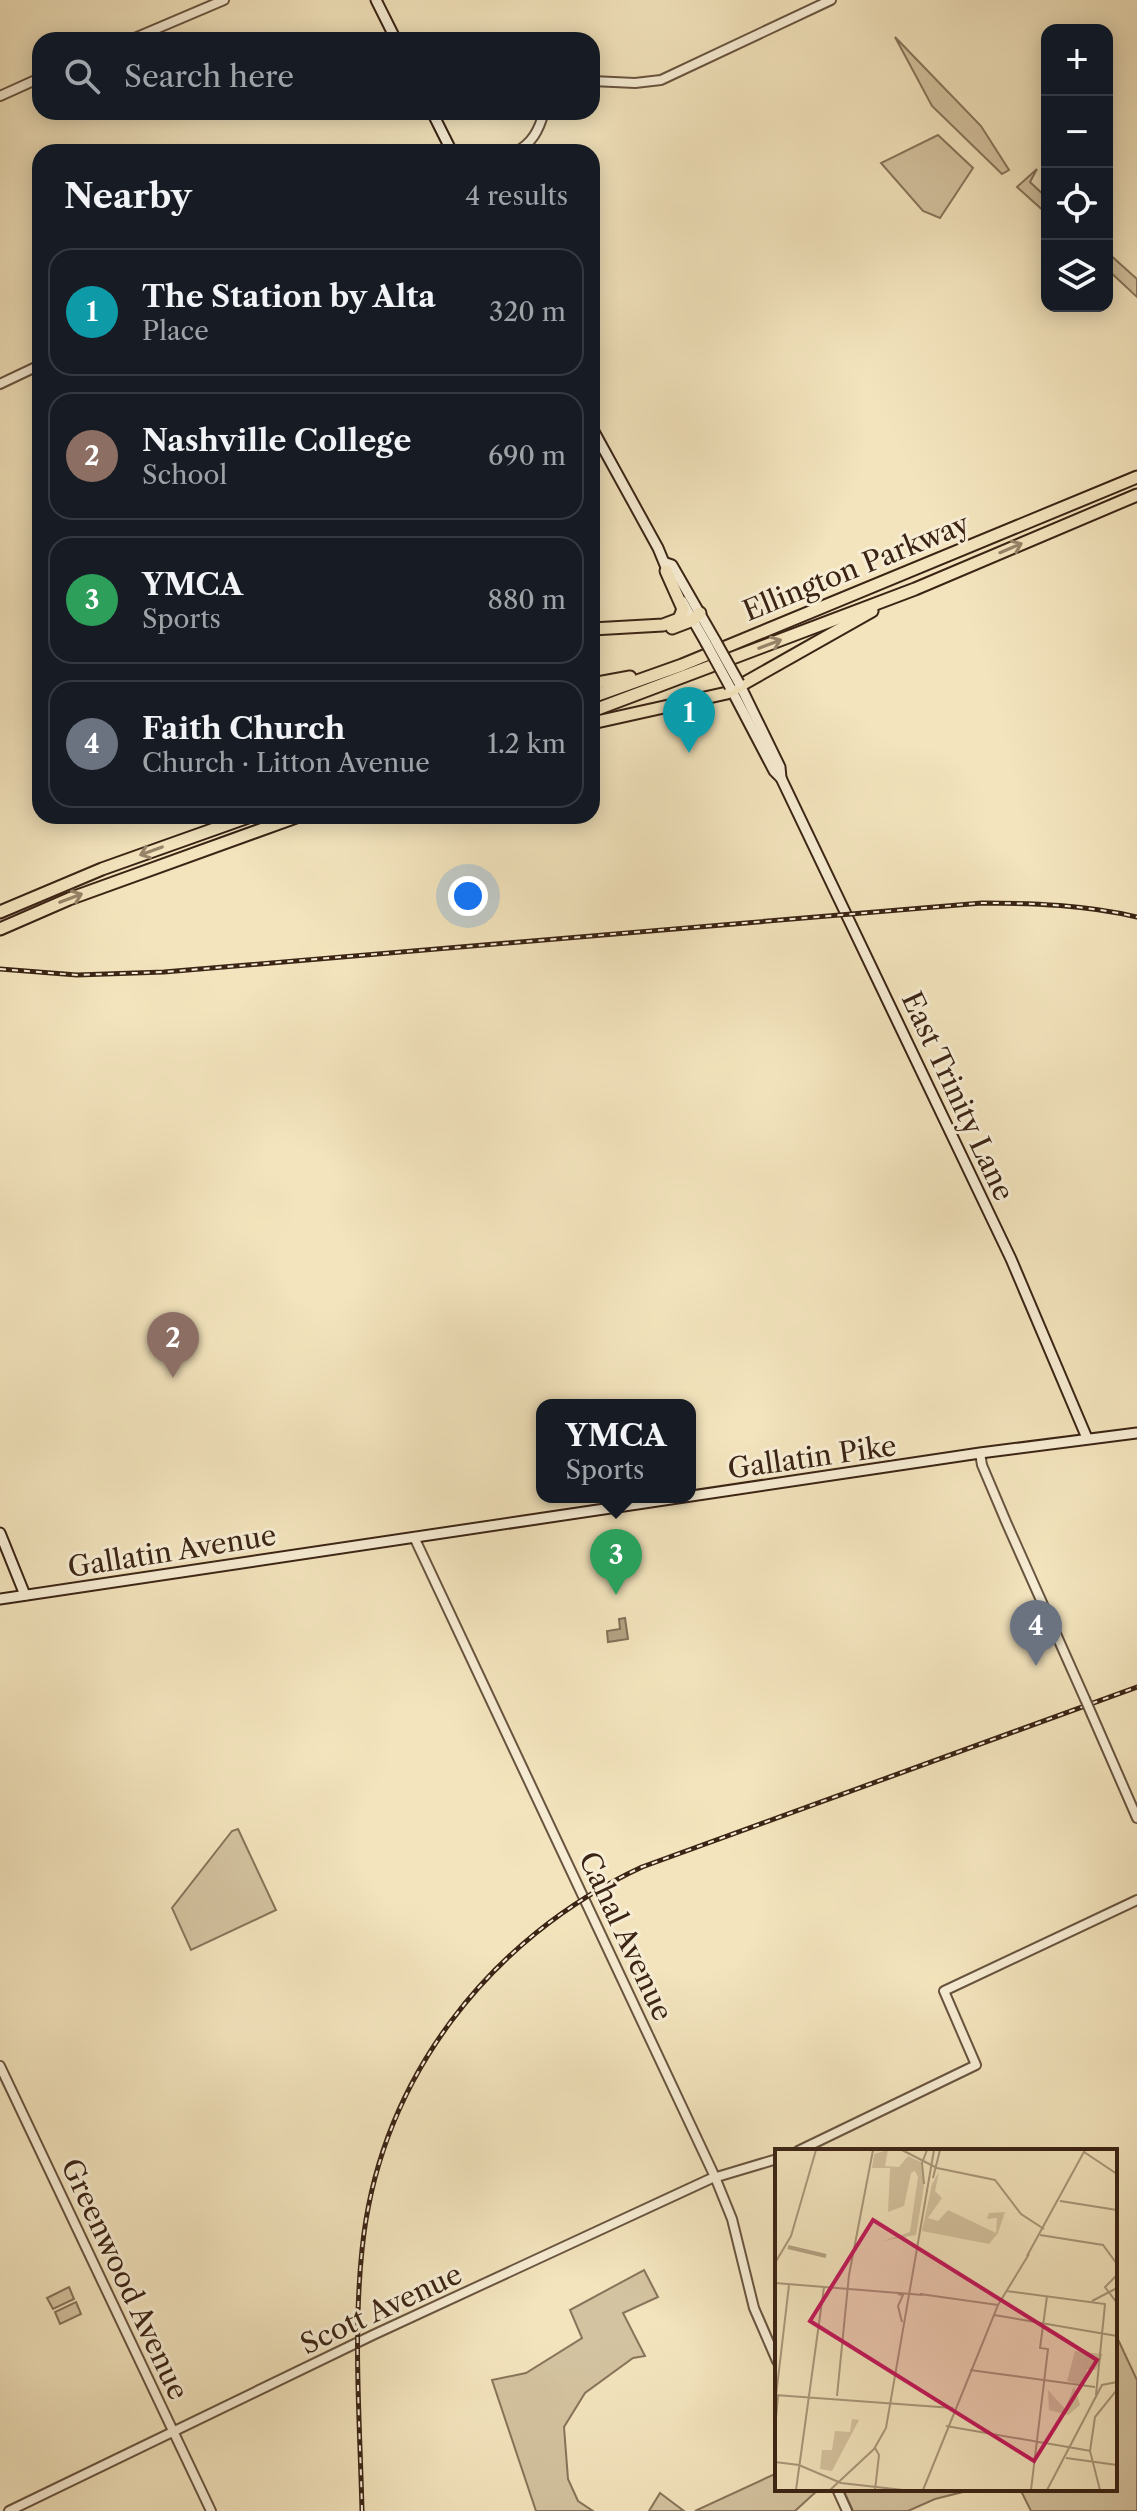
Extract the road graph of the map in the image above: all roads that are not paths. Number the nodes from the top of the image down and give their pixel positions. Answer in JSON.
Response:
{"nodes":[{"id":1,"x":224,"y":0,"type":"edge"},
{"id":2,"x":376,"y":0,"type":"edge"},
{"id":3,"x":831,"y":0,"type":"edge"},
{"id":4,"x":149,"y":32,"type":"edge"},
{"id":5,"x":392,"y":32,"type":"edge"},
{"id":6,"x":600,"y":81,"type":"edge"},
{"id":7,"x":32,"y":82,"type":"edge"},
{"id":8,"x":0,"y":96,"type":"edge"},
{"id":9,"x":436,"y":120,"type":"edge"},
{"id":10,"x":541,"y":120,"type":"edge"},
{"id":11,"x":448,"y":144,"type":"edge"},
{"id":12,"x":528,"y":144,"type":"edge"},
{"id":13,"x":32,"y":369,"type":"edge"},
{"id":14,"x":0,"y":384,"type":"edge"},
{"id":15,"x":600,"y":443,"type":"edge"},
{"id":16,"x":1137,"y":477,"type":"edge"},
{"id":17,"x":1137,"y":495,"type":"edge"},
{"id":18,"x":666,"y":567,"type":"junction"},
{"id":19,"x":915,"y":589,"type":"junction"},
{"id":20,"x":690,"y":617,"type":"junction"},
{"id":21,"x":600,"y":632,"type":"edge"},
{"id":22,"x":682,"y":665,"type":"junction"},
{"id":23,"x":600,"y":682,"type":"edge"},
{"id":24,"x":735,"y":686,"type":"junction"},
{"id":25,"x":600,"y":694,"type":"edge"},
{"id":26,"x":600,"y":708,"type":"edge"},
{"id":27,"x":600,"y":721,"type":"edge"},
{"id":28,"x":229,"y":824,"type":"edge"},
{"id":29,"x":277,"y":824,"type":"edge"},
{"id":30,"x":0,"y":912,"type":"edge"},
{"id":31,"x":0,"y":929,"type":"edge"},
{"id":32,"x":1137,"y":1433,"type":"edge"},
{"id":33,"x":1087,"y":1438,"type":"junction"},
{"id":34,"x":980,"y":1453,"type":"junction"},
{"id":35,"x":696,"y":1495,"type":"edge"},
{"id":36,"x":643,"y":1503,"type":"edge"},
{"id":37,"x":0,"y":1533,"type":"edge"},
{"id":38,"x":414,"y":1537,"type":"junction"},
{"id":39,"x":351,"y":1547,"type":"joint"},
{"id":40,"x":25,"y":1595,"type":"junction"},
{"id":41,"x":0,"y":1599,"type":"edge"},
{"id":42,"x":1137,"y":1818,"type":"edge"},
{"id":43,"x":1137,"y":1900,"type":"edge"},
{"id":44,"x":0,"y":2066,"type":"edge"},
{"id":45,"x":802,"y":2149,"type":"edge"},
{"id":46,"x":775,"y":2160,"type":"edge"},
{"id":47,"x":715,"y":2177,"type":"junction"},
{"id":48,"x":775,"y":2356,"type":"edge"},
{"id":49,"x":174,"y":2433,"type":"junction"},
{"id":50,"x":838,"y":2491,"type":"edge"},
{"id":51,"x":9,"y":2511,"type":"edge"},
{"id":52,"x":211,"y":2511,"type":"edge"},
{"id":53,"x":847,"y":2511,"type":"edge"}],
"edges":[{"from":1,"to":4,"type":"street"},
{"from":2,"to":5,"type":"main road"},
{"from":3,"to":6,"type":"street"},
{"from":7,"to":8,"type":"street"},
{"from":9,"to":11,"type":"main road"},
{"from":10,"to":12,"type":"street"},
{"from":13,"to":14,"type":"street"},
{"from":15,"to":18,"type":"main road","name":"East Trinity Lane"},
{"from":16,"to":22,"type":"highway","name":"Ellington Parkway"},
{"from":19,"to":17,"type":"highway","name":"Ellington Parkway","one_way":true},
{"from":18,"to":20,"type":"highway"},
{"from":18,"to":20,"type":"main road","name":"East Trinity Lane"},
{"from":19,"to":24,"type":"highway"},
{"from":26,"to":19,"type":"highway","name":"Ellington Parkway","one_way":true},
{"from":20,"to":21,"type":"highway"},
{"from":20,"to":24,"type":"main road","name":"East Trinity Lane","bridge":true},
{"from":22,"to":23,"type":"highway"},
{"from":22,"to":25,"type":"highway","name":"Ellington Parkway"},
{"from":24,"to":27,"type":"highway"},
{"from":24,"to":33,"type":"main road","name":"East Trinity Lane"},
{"from":28,"to":30,"type":"highway","one_way":true},
{"from":31,"to":29,"type":"highway","one_way":true},
{"from":32,"to":33,"type":"main road","name":"Gallatin Pike"},
{"from":33,"to":34,"type":"main road","name":"Gallatin Pike"},
{"from":34,"to":35,"type":"main road","name":"Gallatin Pike"},
{"from":34,"to":42,"type":"street","bridge":true},
{"from":36,"to":38,"type":"main road","name":"Gallatin Pike"},
{"from":37,"to":40,"type":"main road"},
{"from":38,"to":39,"type":"main road","name":"Gallatin Pike"},
{"from":38,"to":47,"type":"street","name":"Cahal Avenue"},
{"from":39,"to":40,"type":"main road","name":"Gallatin Avenue"},
{"from":40,"to":41,"type":"main road","name":"Gallatin Avenue"},
{"from":43,"to":45,"type":"street"},
{"from":44,"to":49,"type":"street","name":"Greenwood Avenue"},
{"from":46,"to":47,"type":"street","name":"Scott Avenue"},
{"from":47,"to":48,"type":"street","name":"Cahal Avenue"},
{"from":47,"to":49,"type":"street","name":"Scott Avenue"},
{"from":49,"to":51,"type":"street","name":"Scott Avenue"},
{"from":49,"to":52,"type":"street","name":"Greenwood Avenue"},
{"from":50,"to":53,"type":"street"}]}
